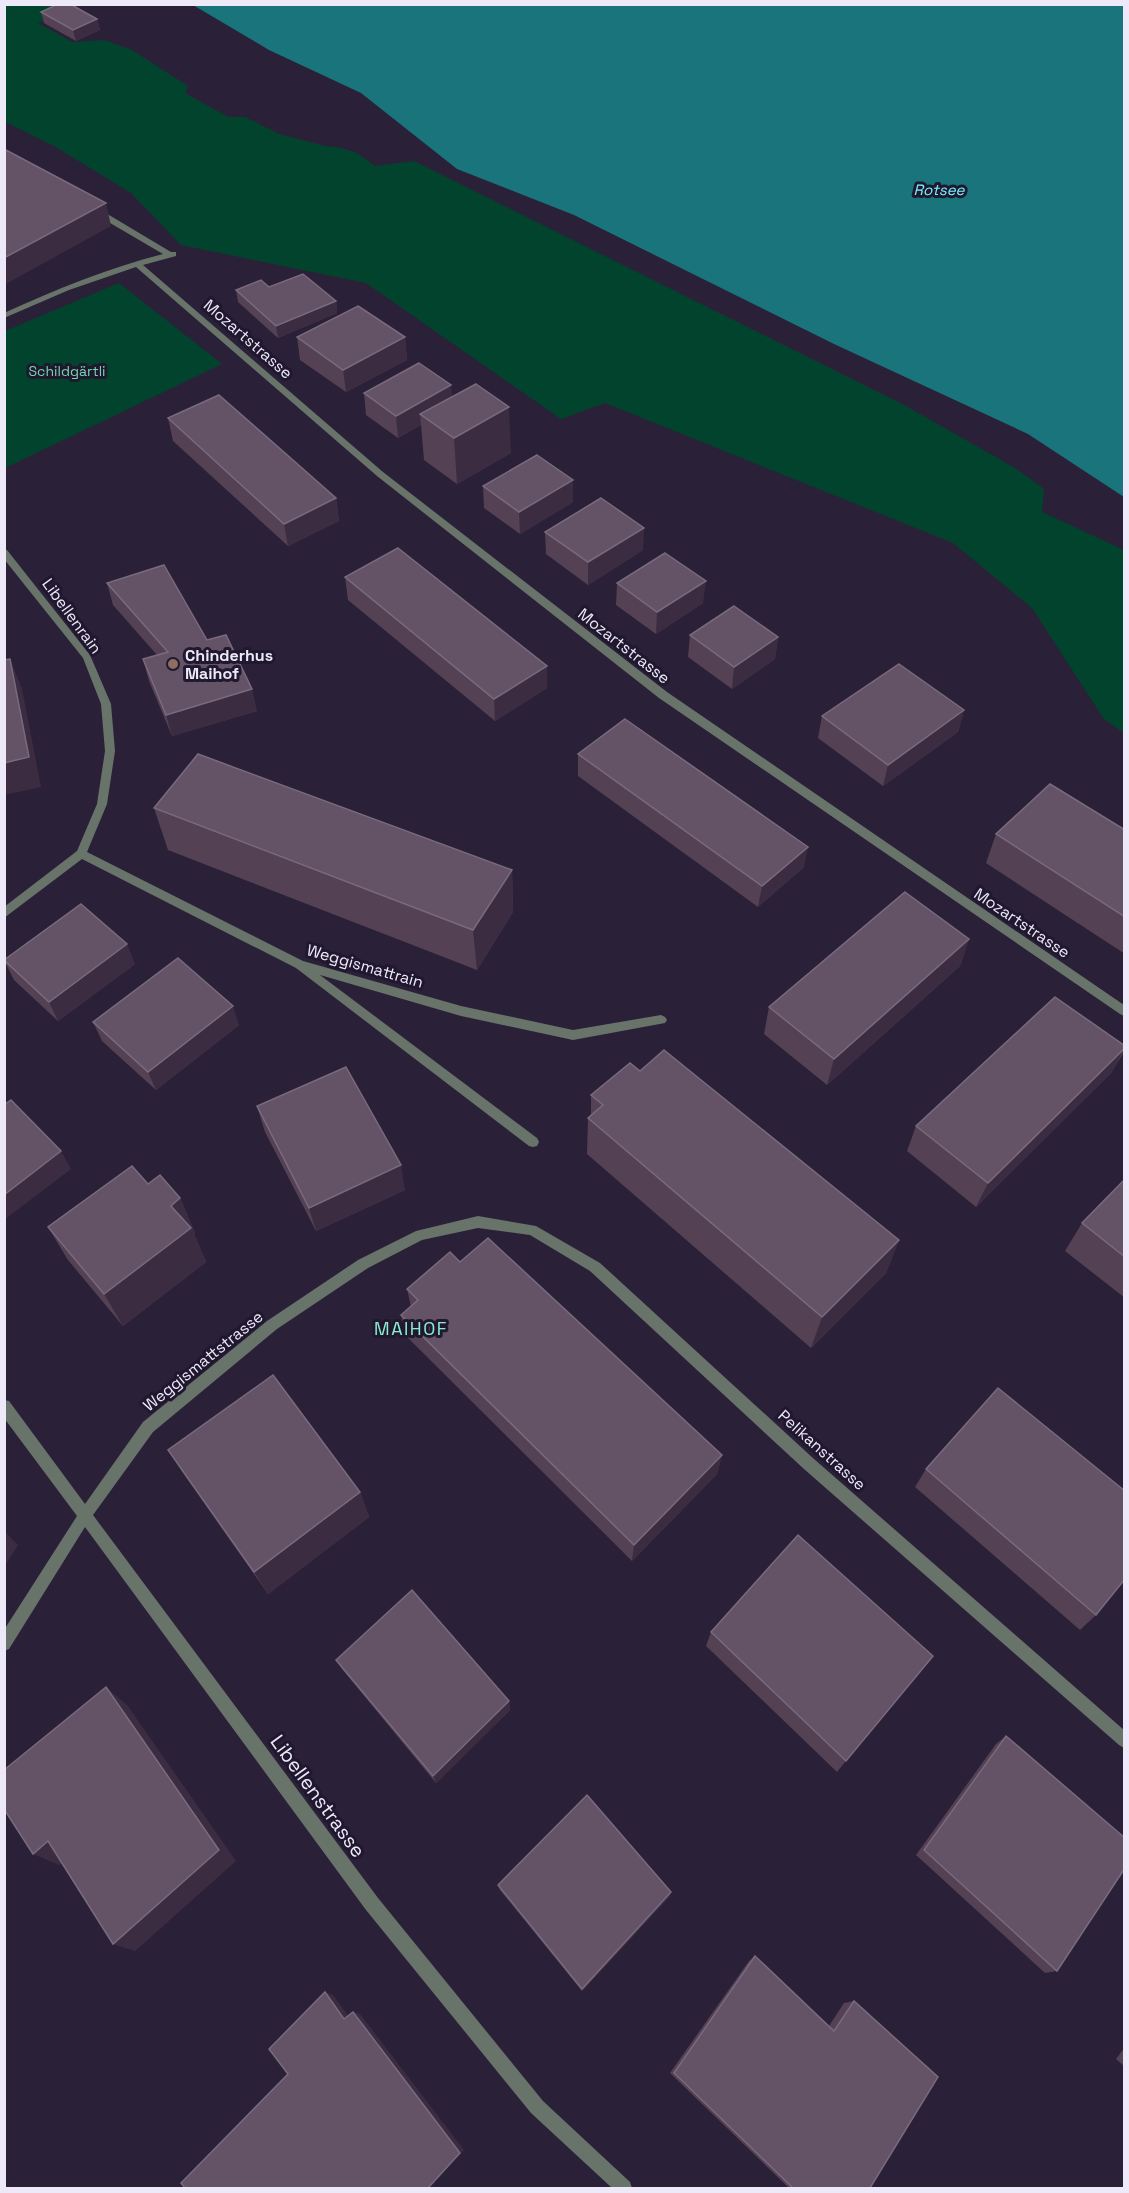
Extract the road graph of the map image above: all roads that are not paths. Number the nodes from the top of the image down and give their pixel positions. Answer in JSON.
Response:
{"nodes":[{"id":1,"x":92,"y":209,"type":"edge"},
{"id":2,"x":136,"y":263,"type":"junction"},
{"id":3,"x":4,"y":316,"type":"edge"},
{"id":4,"x":4,"y":552,"type":"edge"},
{"id":5,"x":81,"y":854,"type":"junction"},
{"id":6,"x":4,"y":914,"type":"edge"},
{"id":7,"x":300,"y":965,"type":"junction"},
{"id":8,"x":1125,"y":1011,"type":"edge"},
{"id":9,"x":661,"y":1020,"type":"dead end"},
{"id":10,"x":533,"y":1142,"type":"dead end"},
{"id":11,"x":478,"y":1222,"type":"joint"},
{"id":12,"x":4,"y":1406,"type":"edge"},
{"id":13,"x":85,"y":1515,"type":"junction"},
{"id":14,"x":4,"y":1644,"type":"edge"},
{"id":15,"x":1125,"y":1740,"type":"edge"},
{"id":16,"x":624,"y":2188,"type":"edge"}],
"edges":[{"from":1,"to":2,"type":"street"},
{"from":2,"to":3,"type":"street"},
{"from":2,"to":8,"type":"street","name":"Mozartstrasse"},
{"from":4,"to":5,"type":"street","name":"Libellenrain"},
{"from":5,"to":6,"type":"street","name":"Libellenrain"},
{"from":5,"to":7,"type":"street","name":"Weggismattrain"},
{"from":7,"to":9,"type":"street","name":"Weggismattrain"},
{"from":7,"to":10,"type":"street"},
{"from":11,"to":13,"type":"street","name":"Weggismattstrasse"},
{"from":11,"to":15,"type":"street","name":"Pelikanstrasse"},
{"from":12,"to":13,"type":"street","name":"Libellenstrasse"},
{"from":13,"to":14,"type":"street","name":"Weggismattstrasse"},
{"from":13,"to":16,"type":"street","name":"Libellenstrasse"}]}
